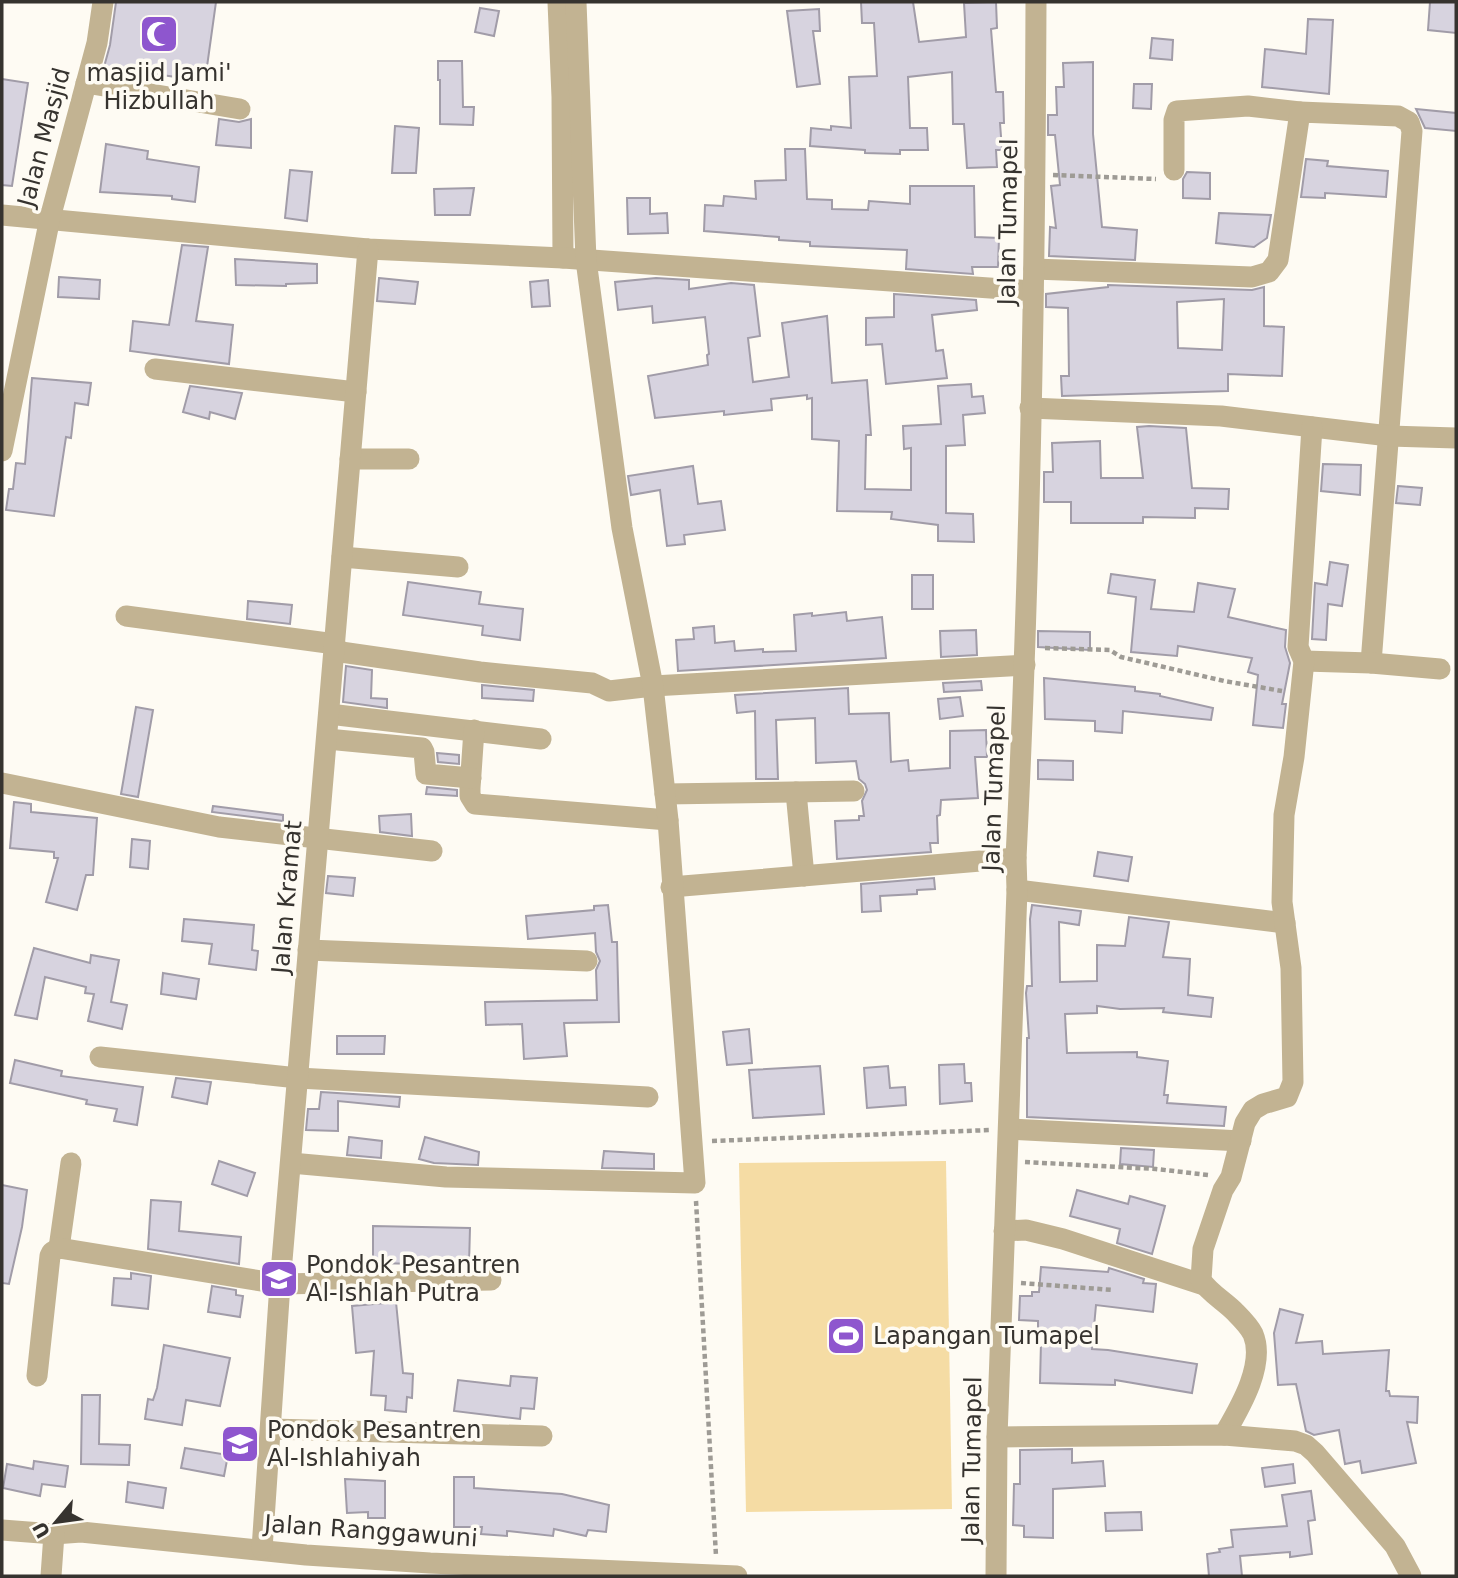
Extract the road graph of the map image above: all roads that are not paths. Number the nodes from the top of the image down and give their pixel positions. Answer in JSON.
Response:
{"nodes":[{"id":1,"x":103,"y":2,"type":"edge"},
{"id":2,"x":558,"y":2,"type":"edge"},
{"id":3,"x":576,"y":2,"type":"edge"},
{"id":4,"x":1036,"y":2,"type":"edge"},
{"id":5,"x":86,"y":83,"type":"junction"},
{"id":6,"x":240,"y":109,"type":"dead end"},
{"id":7,"x":1300,"y":112,"type":"junction"},
{"id":8,"x":1168,"y":175,"type":"road end"},
{"id":9,"x":2,"y":215,"type":"edge"},
{"id":10,"x":50,"y":218,"type":"junction"},
{"id":11,"x":368,"y":249,"type":"junction"},
{"id":12,"x":575,"y":259,"type":"junction"},
{"id":13,"x":1034,"y":269,"type":"junction"},
{"id":14,"x":1033,"y":291,"type":"junction"},
{"id":15,"x":155,"y":369,"type":"dead end"},
{"id":16,"x":356,"y":392,"type":"junction"},
{"id":17,"x":1030,"y":408,"type":"junction"},
{"id":18,"x":1312,"y":427,"type":"junction"},
{"id":19,"x":1390,"y":436,"type":"junction"},
{"id":20,"x":1456,"y":438,"type":"edge"},
{"id":21,"x":2,"y":451,"type":"edge"},
{"id":22,"x":350,"y":459,"type":"junction"},
{"id":23,"x":409,"y":459,"type":"dead end"},
{"id":24,"x":342,"y":557,"type":"junction"},
{"id":25,"x":458,"y":567,"type":"dead end"},
{"id":26,"x":126,"y":616,"type":"dead end"},
{"id":27,"x":334,"y":647,"type":"junction"},
{"id":28,"x":1026,"y":656,"type":"junction"},
{"id":29,"x":1304,"y":661,"type":"junction"},
{"id":30,"x":1371,"y":663,"type":"junction"},
{"id":31,"x":1440,"y":669,"type":"dead end"},
{"id":32,"x":653,"y":686,"type":"junction"},
{"id":33,"x":329,"y":714,"type":"junction"},
{"id":34,"x":474,"y":730,"type":"junction"},
{"id":35,"x":327,"y":738,"type":"junction"},
{"id":36,"x":541,"y":739,"type":"dead end"},
{"id":37,"x":471,"y":778,"type":"junction"},
{"id":38,"x":2,"y":783,"type":"edge"},
{"id":39,"x":854,"y":791,"type":"dead end"},
{"id":40,"x":796,"y":792,"type":"junction"},
{"id":41,"x":665,"y":794,"type":"junction"},
{"id":42,"x":659,"y":819,"type":"junction"},
{"id":43,"x":318,"y":839,"type":"junction"},
{"id":44,"x":432,"y":851,"type":"dead end"},
{"id":45,"x":1016,"y":858,"type":"junction"},
{"id":46,"x":804,"y":876,"type":"junction"},
{"id":47,"x":671,"y":887,"type":"junction"},
{"id":48,"x":1017,"y":890,"type":"junction"},
{"id":49,"x":1285,"y":923,"type":"junction"},
{"id":50,"x":309,"y":950,"type":"junction"},
{"id":51,"x":587,"y":961,"type":"dead end"},
{"id":52,"x":100,"y":1057,"type":"dead end"},
{"id":53,"x":298,"y":1078,"type":"junction"},
{"id":54,"x":649,"y":1097,"type":"dead end"},
{"id":55,"x":1009,"y":1129,"type":"junction"},
{"id":56,"x":1241,"y":1140,"type":"junction"},
{"id":57,"x":71,"y":1163,"type":"dead end"},
{"id":58,"x":291,"y":1163,"type":"junction"},
{"id":59,"x":1004,"y":1231,"type":"junction"},
{"id":60,"x":60,"y":1248,"type":"junction"},
{"id":61,"x":491,"y":1280,"type":"dead end"},
{"id":62,"x":280,"y":1284,"type":"junction"},
{"id":63,"x":1204,"y":1285,"type":"junction"},
{"id":64,"x":37,"y":1376,"type":"dead end"},
{"id":65,"x":271,"y":1429,"type":"junction"},
{"id":66,"x":1224,"y":1435,"type":"junction"},
{"id":67,"x":542,"y":1436,"type":"dead end"},
{"id":68,"x":998,"y":1437,"type":"junction"},
{"id":69,"x":2,"y":1530,"type":"edge"},
{"id":70,"x":54,"y":1534,"type":"junction"},
{"id":71,"x":262,"y":1549,"type":"junction"},
{"id":72,"x":306,"y":1566,"type":"edge"},
{"id":73,"x":720,"y":1575,"type":"edge"},
{"id":74,"x":51,"y":1576,"type":"edge"},
{"id":75,"x":996,"y":1576,"type":"edge"},
{"id":76,"x":1411,"y":1576,"type":"edge"}],
"edges":[{"from":1,"to":5,"type":"street","name":"Jalan Masjid"},
{"from":2,"to":12,"type":"street"},
{"from":3,"to":12,"type":"street"},
{"from":4,"to":13,"type":"street","name":"Jalan Tumapel"},
{"from":5,"to":6,"type":"street"},
{"from":5,"to":10,"type":"street","name":"Jalan Masjid"},
{"from":7,"to":8,"type":"street"},
{"from":7,"to":13,"type":"street"},
{"from":7,"to":19,"type":"street"},
{"from":9,"to":10,"type":"street"},
{"from":10,"to":11,"type":"street"},
{"from":10,"to":21,"type":"street","name":"Jalan Masjid"},
{"from":11,"to":12,"type":"street"},
{"from":11,"to":16,"type":"street","name":"Jalan Kramat"},
{"from":12,"to":14,"type":"street"},
{"from":12,"to":32,"type":"street"},
{"from":13,"to":14,"type":"street","name":"Jalan Tumapel"},
{"from":14,"to":17,"type":"street","name":"Jalan Tumapel"},
{"from":15,"to":16,"type":"street"},
{"from":16,"to":22,"type":"street","name":"Jalan Kramat"},
{"from":17,"to":18,"type":"street"},
{"from":17,"to":28,"type":"street","name":"Jalan Tumapel"},
{"from":18,"to":19,"type":"street"},
{"from":18,"to":29,"type":"street"},
{"from":19,"to":20,"type":"street"},
{"from":19,"to":30,"type":"street"},
{"from":22,"to":23,"type":"street"},
{"from":22,"to":24,"type":"street","name":"Jalan Kramat"},
{"from":24,"to":25,"type":"street"},
{"from":24,"to":27,"type":"street","name":"Jalan Kramat"},
{"from":26,"to":27,"type":"street"},
{"from":27,"to":32,"type":"street"},
{"from":27,"to":33,"type":"street","name":"Jalan Kramat"},
{"from":28,"to":32,"type":"street"},
{"from":28,"to":45,"type":"street","name":"Jalan Tumapel"},
{"from":29,"to":30,"type":"street"},
{"from":29,"to":49,"type":"street"},
{"from":30,"to":31,"type":"street"},
{"from":32,"to":41,"type":"street"},
{"from":33,"to":34,"type":"street"},
{"from":33,"to":35,"type":"street","name":"Jalan Kramat"},
{"from":34,"to":36,"type":"street"},
{"from":34,"to":37,"type":"street"},
{"from":35,"to":37,"type":"street"},
{"from":35,"to":43,"type":"street","name":"Jalan Kramat"},
{"from":37,"to":42,"type":"street"},
{"from":38,"to":43,"type":"street"},
{"from":39,"to":40,"type":"street"},
{"from":40,"to":41,"type":"street"},
{"from":40,"to":46,"type":"street"},
{"from":41,"to":42,"type":"street"},
{"from":42,"to":47,"type":"street"},
{"from":43,"to":44,"type":"street"},
{"from":43,"to":50,"type":"street","name":"Jalan Kramat"},
{"from":45,"to":46,"type":"street"},
{"from":45,"to":48,"type":"street","name":"Jalan Tumapel"},
{"from":46,"to":47,"type":"street"},
{"from":47,"to":58,"type":"street"},
{"from":48,"to":49,"type":"street"},
{"from":48,"to":55,"type":"street","name":"Jalan Tumapel"},
{"from":49,"to":56,"type":"street"},
{"from":50,"to":51,"type":"street"},
{"from":50,"to":53,"type":"street","name":"Jalan Kramat"},
{"from":52,"to":53,"type":"street"},
{"from":53,"to":54,"type":"street"},
{"from":53,"to":58,"type":"street","name":"Jalan Kramat"},
{"from":55,"to":56,"type":"street"},
{"from":55,"to":59,"type":"street","name":"Jalan Tumapel"},
{"from":56,"to":63,"type":"street"},
{"from":57,"to":60,"type":"street"},
{"from":58,"to":62,"type":"street","name":"Jalan Kramat"},
{"from":59,"to":63,"type":"street"},
{"from":59,"to":68,"type":"street","name":"Jalan Tumapel"},
{"from":60,"to":62,"type":"street"},
{"from":60,"to":64,"type":"street"},
{"from":61,"to":62,"type":"street"},
{"from":62,"to":65,"type":"street","name":"Jalan Kramat"},
{"from":63,"to":66,"type":"street"},
{"from":65,"to":67,"type":"street"},
{"from":65,"to":71,"type":"street","name":"Jalan Kramat"},
{"from":66,"to":68,"type":"street"},
{"from":66,"to":76,"type":"street"},
{"from":68,"to":75,"type":"street","name":"Jalan Tumapel"},
{"from":69,"to":70,"type":"street","name":"Jalan Ranggawuni"},
{"from":70,"to":71,"type":"street","name":"Jalan Ranggawuni"},
{"from":70,"to":74,"type":"street"},
{"from":71,"to":72,"type":"street","name":"Jalan Ranggawuni"},
{"from":72,"to":73,"type":"street","name":"Jalan Ranggawuni"}]}
